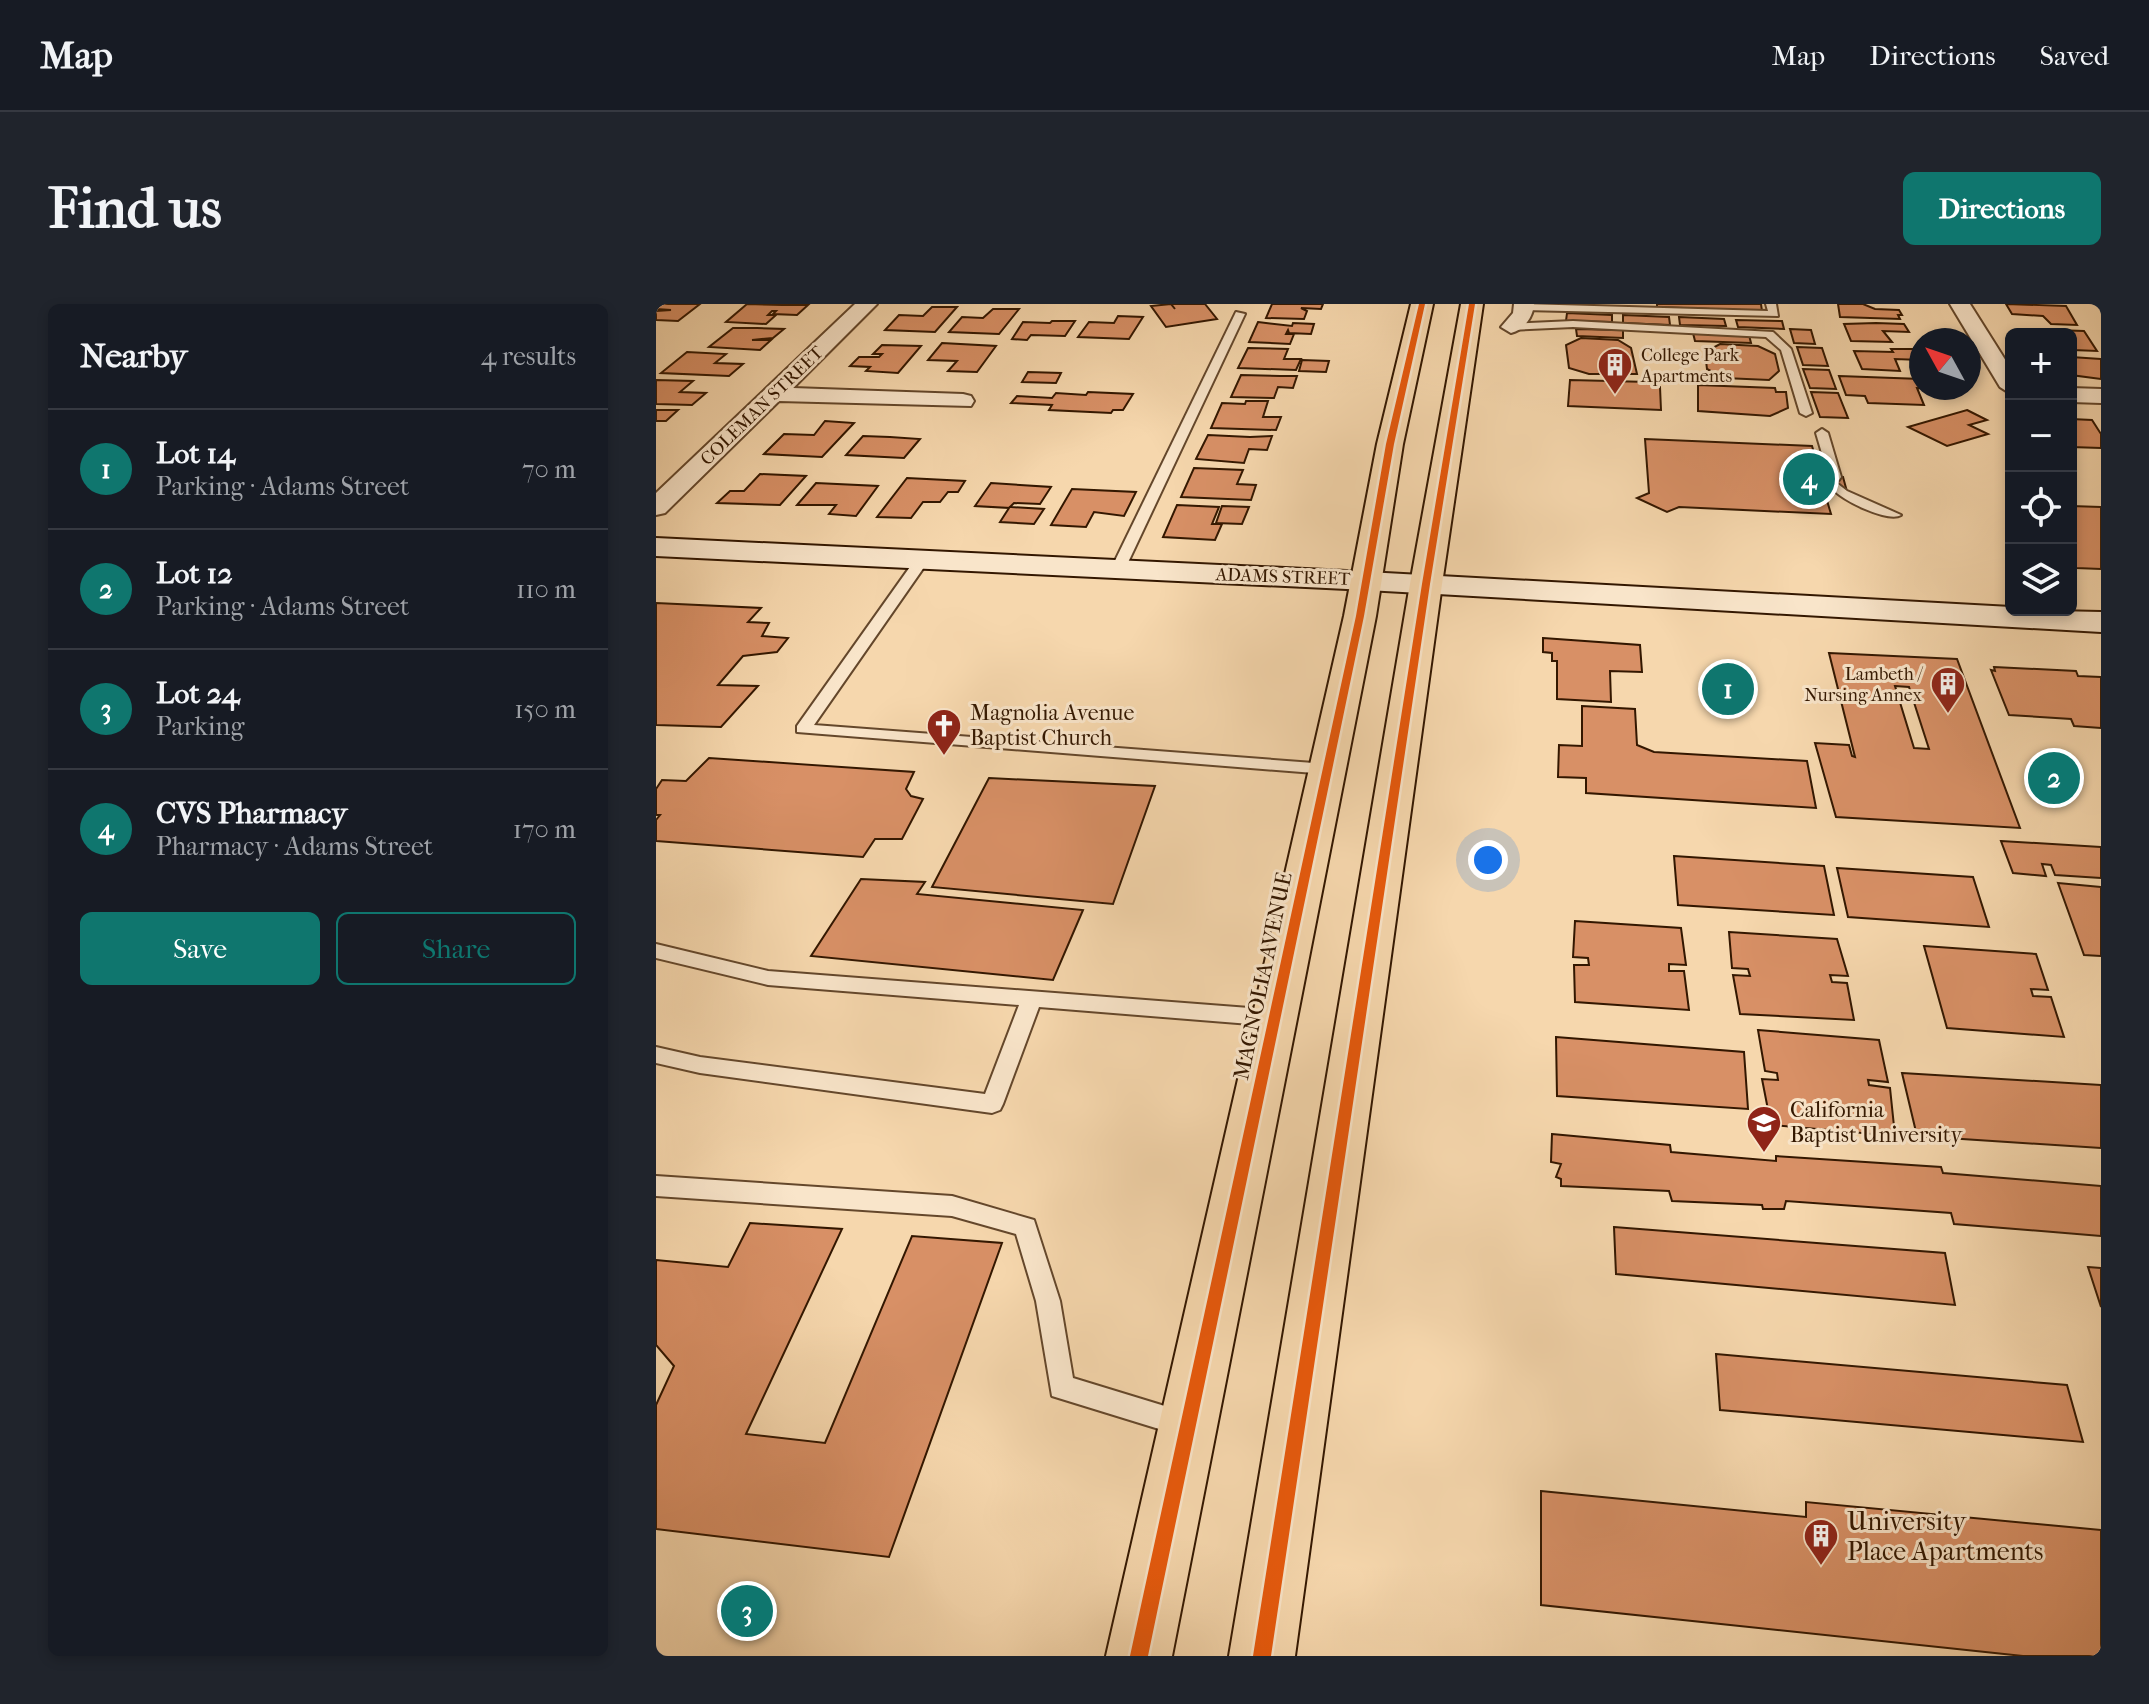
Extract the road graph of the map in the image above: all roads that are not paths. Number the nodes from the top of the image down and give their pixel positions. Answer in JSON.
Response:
{"nodes":[{"id":1,"x":867,"y":304,"type":"edge"},
{"id":2,"x":1422,"y":304,"type":"edge"},
{"id":3,"x":1472,"y":304,"type":"edge"},
{"id":4,"x":1771,"y":304,"type":"edge"},
{"id":5,"x":1960,"y":304,"type":"edge"},
{"id":6,"x":1524,"y":305,"type":"edge"},
{"id":7,"x":1240,"y":314,"type":"dead end"},
{"id":8,"x":1511,"y":327,"type":"joint"},
{"id":9,"x":2005,"y":377,"type":"edge"},
{"id":10,"x":776,"y":394,"type":"junction"},
{"id":11,"x":2077,"y":395,"type":"edge"},
{"id":12,"x":2101,"y":396,"type":"edge"},
{"id":13,"x":963,"y":401,"type":"dead end"},
{"id":14,"x":1806,"y":413,"type":"dead end"},
{"id":15,"x":1822,"y":433,"type":"dead end"},
{"id":16,"x":656,"y":507,"type":"edge"},
{"id":17,"x":1894,"y":515,"type":"dead end"},
{"id":18,"x":656,"y":547,"type":"edge"},
{"id":19,"x":922,"y":560,"type":"junction"},
{"id":20,"x":1117,"y":571,"type":"junction"},
{"id":21,"x":1367,"y":581,"type":"junction"},
{"id":22,"x":1426,"y":584,"type":"junction"},
{"id":23,"x":2101,"y":622,"type":"edge"},
{"id":24,"x":1327,"y":769,"type":"junction"},
{"id":25,"x":656,"y":951,"type":"edge"},
{"id":26,"x":1032,"y":999,"type":"junction"},
{"id":27,"x":1274,"y":1018,"type":"junction"},
{"id":28,"x":656,"y":1055,"type":"edge"},
{"id":29,"x":656,"y":1186,"type":"edge"},
{"id":30,"x":1188,"y":1425,"type":"junction"},
{"id":31,"x":1139,"y":1656,"type":"edge"},
{"id":32,"x":1262,"y":1656,"type":"edge"}],
"edges":[{"from":1,"to":10,"type":"street","name":"COLEMAN STREET"},
{"from":2,"to":21,"type":"main road","name":"MAGNOLIA AVENUE"},
{"from":3,"to":22,"type":"main road"},
{"from":4,"to":6,"type":"lane"},
{"from":5,"to":9,"type":"street"},
{"from":6,"to":8,"type":"street"},
{"from":7,"to":20,"type":"lane"},
{"from":8,"to":14,"type":"lane"},
{"from":10,"to":13,"type":"street"},
{"from":10,"to":16,"type":"street","name":"COLEMAN STREET"},
{"from":11,"to":12,"type":"street"},
{"from":15,"to":17,"type":"lane"},
{"from":18,"to":19,"type":"main road","name":"ADAMS STREET"},
{"from":19,"to":20,"type":"main road","name":"ADAMS STREET"},
{"from":19,"to":24,"type":"lane"},
{"from":20,"to":21,"type":"main road","name":"ADAMS STREET"},
{"from":21,"to":22,"type":"main road","name":"ADAMS STREET"},
{"from":21,"to":24,"type":"main road","name":"MAGNOLIA AVENUE"},
{"from":22,"to":23,"type":"main road","name":"ADAMS STREET"},
{"from":22,"to":32,"type":"main road"},
{"from":24,"to":27,"type":"main road","name":"MAGNOLIA AVENUE"},
{"from":25,"to":26,"type":"lane"},
{"from":26,"to":27,"type":"lane"},
{"from":26,"to":28,"type":"lane"},
{"from":27,"to":30,"type":"main road","name":"MAGNOLIA AVENUE"},
{"from":29,"to":30,"type":"lane"},
{"from":30,"to":31,"type":"main road","name":"MAGNOLIA AVENUE"}]}
